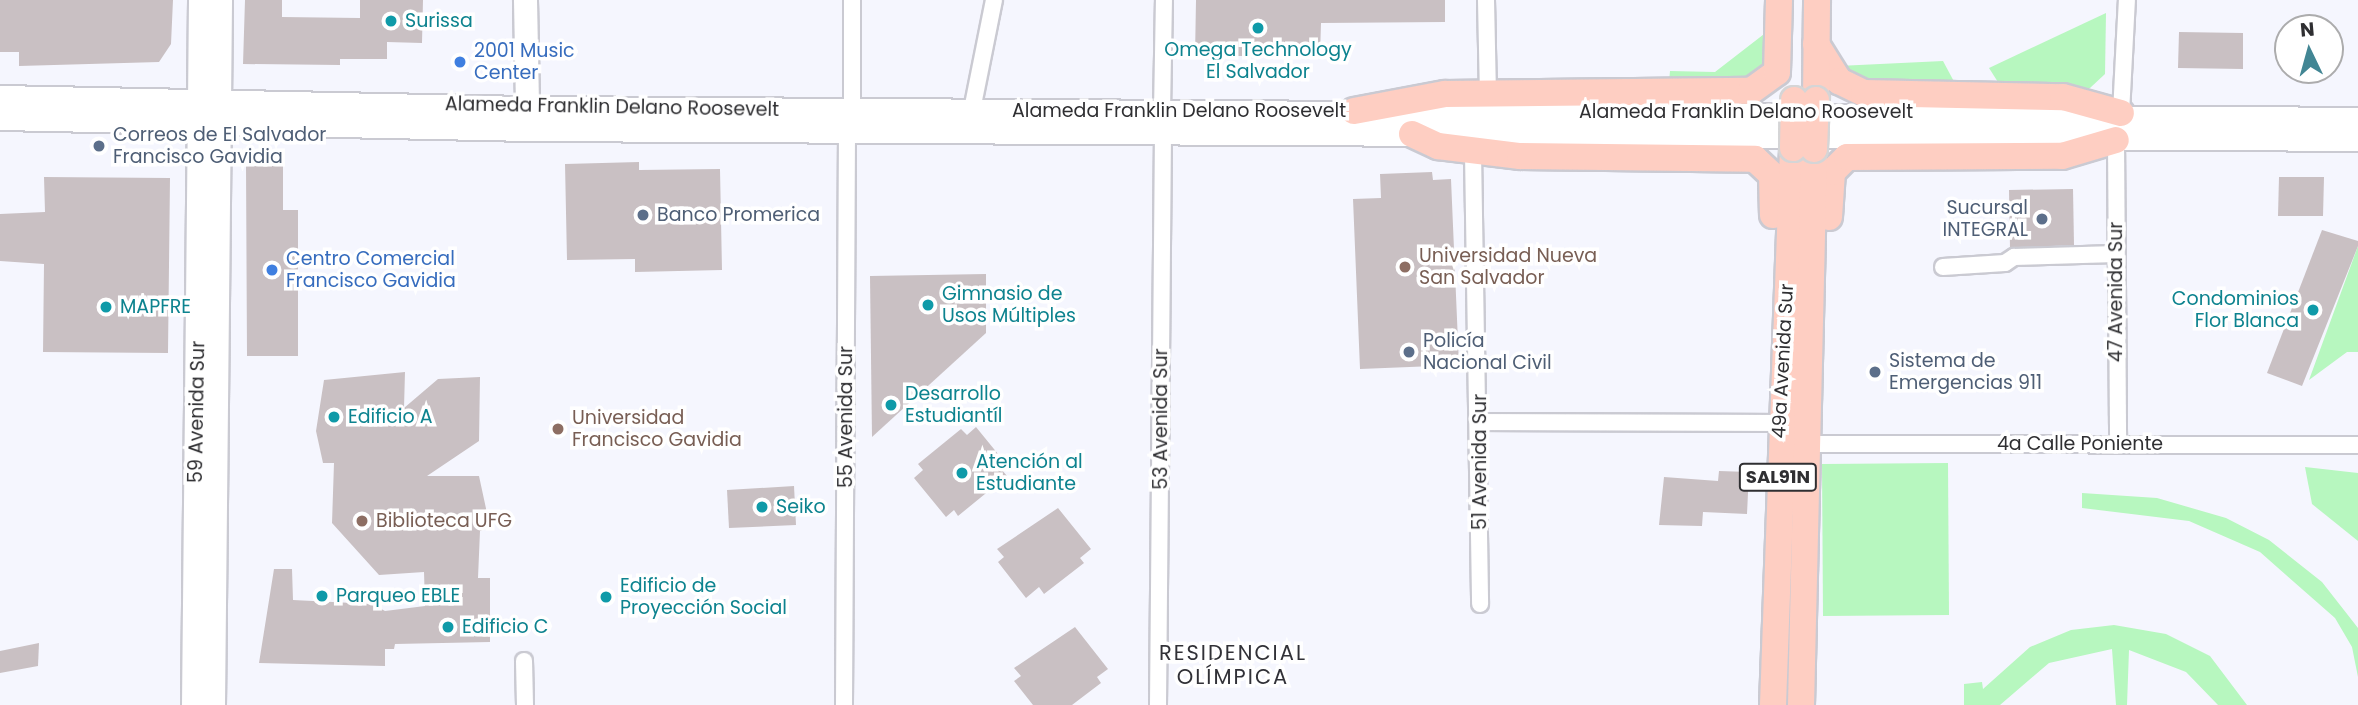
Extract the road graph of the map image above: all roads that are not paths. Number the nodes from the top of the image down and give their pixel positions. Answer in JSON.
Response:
{"nodes":[{"id":1,"x":200,"y":0,"type":"edge"},
{"id":2,"x":220,"y":0,"type":"edge"},
{"id":3,"x":525,"y":0,"type":"edge"},
{"id":4,"x":852,"y":0,"type":"edge"},
{"id":5,"x":994,"y":0,"type":"edge"},
{"id":6,"x":1164,"y":0,"type":"edge"},
{"id":7,"x":1486,"y":0,"type":"edge"},
{"id":8,"x":1779,"y":0,"type":"edge"},
{"id":9,"x":1794,"y":0,"type":"edge"},
{"id":10,"x":1817,"y":0,"type":"edge"},
{"id":11,"x":2127,"y":0,"type":"edge"},
{"id":12,"x":1816,"y":44,"type":"junction"},
{"id":13,"x":1488,"y":93,"type":"junction"},
{"id":14,"x":0,"y":97,"type":"edge"},
{"id":15,"x":1805,"y":100,"type":"junction"},
{"id":16,"x":527,"y":108,"type":"junction"},
{"id":17,"x":210,"y":109,"type":"junction"},
{"id":18,"x":972,"y":110,"type":"junction"},
{"id":19,"x":1354,"y":111,"type":"junction"},
{"id":20,"x":2122,"y":113,"type":"junction"},
{"id":21,"x":0,"y":118,"type":"edge"},
{"id":22,"x":2358,"y":118,"type":"edge"},
{"id":23,"x":849,"y":119,"type":"junction"},
{"id":24,"x":1163,"y":122,"type":"junction"},
{"id":25,"x":1412,"y":134,"type":"junction"},
{"id":26,"x":2358,"y":139,"type":"edge"},
{"id":27,"x":2116,"y":140,"type":"junction"},
{"id":28,"x":1473,"y":152,"type":"junction"},
{"id":29,"x":2116,"y":254,"type":"junction"},
{"id":30,"x":1943,"y":267,"type":"dead end"},
{"id":31,"x":1797,"y":304,"type":"junction"},
{"id":32,"x":1481,"y":422,"type":"junction"},
{"id":33,"x":1779,"y":423,"type":"junction"},
{"id":34,"x":1802,"y":444,"type":"junction"},
{"id":35,"x":2118,"y":444,"type":"junction"},
{"id":36,"x":2358,"y":445,"type":"edge"},
{"id":37,"x":1479,"y":604,"type":"dead end"},
{"id":38,"x":524,"y":661,"type":"dead end"},
{"id":39,"x":193,"y":705,"type":"edge"},
{"id":40,"x":214,"y":705,"type":"edge"},
{"id":41,"x":525,"y":705,"type":"edge"},
{"id":42,"x":844,"y":705,"type":"edge"},
{"id":43,"x":1158,"y":705,"type":"edge"},
{"id":44,"x":1773,"y":705,"type":"edge"},
{"id":45,"x":1801,"y":705,"type":"edge"}],
"edges":[{"from":1,"to":17,"type":"main road"},
{"from":2,"to":17,"type":"main road"},
{"from":3,"to":16,"type":"main road"},
{"from":4,"to":23,"type":"street","name":"55 Avenida Sur"},
{"from":5,"to":18,"type":"street"},
{"from":6,"to":24,"type":"street","name":"53 Avenida Sur"},
{"from":7,"to":13,"type":"street"},
{"from":8,"to":13,"type":"main road"},
{"from":9,"to":15,"type":"main road","number":"SAL91N"},
{"from":10,"to":12,"type":"main road","number":"SAL91N"},
{"from":11,"to":20,"type":"street"},
{"from":12,"to":15,"type":"main road","number":"SAL91N"},
{"from":12,"to":20,"type":"main road"},
{"from":13,"to":19,"type":"main road"},
{"from":14,"to":17,"type":"main road","name":"Alameda Franklin Delano Roosevelt"},
{"from":15,"to":31,"type":"main road","name":"49a Avenida Sur","number":"SAL91N","bridge":true},
{"from":16,"to":17,"type":"main road","name":"Alameda Franklin Delano Roosevelt"},
{"from":16,"to":23,"type":"main road","name":"Alameda Franklin Delano Roosevelt"},
{"from":17,"to":21,"type":"main road","name":"Alameda Franklin Delano Roosevelt"},
{"from":17,"to":23,"type":"main road","name":"Alameda Franklin Delano Roosevelt"},
{"from":17,"to":39,"type":"main road","name":"59 Avenida Sur"},
{"from":17,"to":40,"type":"main road","name":"59 Avenida Sur"},
{"from":18,"to":23,"type":"main road","name":"Alameda Franklin Delano Roosevelt"},
{"from":18,"to":24,"type":"main road","name":"Alameda Franklin Delano Roosevelt"},
{"from":19,"to":20,"type":"main road","name":"Alameda Franklin Delano Roosevelt"},
{"from":19,"to":24,"type":"main road","name":"Alameda Franklin Delano Roosevelt"},
{"from":20,"to":22,"type":"main road","name":"Alameda Franklin Delano Roosevelt"},
{"from":23,"to":24,"type":"main road","name":"Alameda Franklin Delano Roosevelt"},
{"from":23,"to":42,"type":"street","name":"55 Avenida Sur"},
{"from":24,"to":25,"type":"main road","name":"Alameda Franklin Delano Roosevelt"},
{"from":24,"to":43,"type":"street","name":"53 Avenida Sur"},
{"from":25,"to":27,"type":"main road","name":"Alameda Franklin Delano Roosevelt"},
{"from":25,"to":28,"type":"main road"},
{"from":26,"to":27,"type":"main road","name":"Alameda Franklin Delano Roosevelt"},
{"from":27,"to":29,"type":"street","name":"47 Avenida Sur"},
{"from":27,"to":31,"type":"main road"},
{"from":28,"to":31,"type":"main road"},
{"from":28,"to":32,"type":"street","name":"51 Avenida Sur"},
{"from":29,"to":30,"type":"street"},
{"from":29,"to":35,"type":"street","name":"47 Avenida Sur"},
{"from":31,"to":33,"type":"main road","name":"49a Avenida Sur","number":"SAL91N"},
{"from":31,"to":34,"type":"main road","name":"49a Avenida Sur","number":"SAL91N"},
{"from":32,"to":33,"type":"street"},
{"from":32,"to":37,"type":"street","name":"51 Avenida Sur"},
{"from":33,"to":44,"type":"main road","name":"49a Avenida Sur","number":"SAL91N"},
{"from":34,"to":35,"type":"street","name":"4a Calle Poniente"},
{"from":34,"to":45,"type":"main road","name":"49a Avenida Sur","number":"SAL91N"},
{"from":35,"to":36,"type":"street","name":"4a Calle Poniente"},
{"from":38,"to":41,"type":"street"}]}
